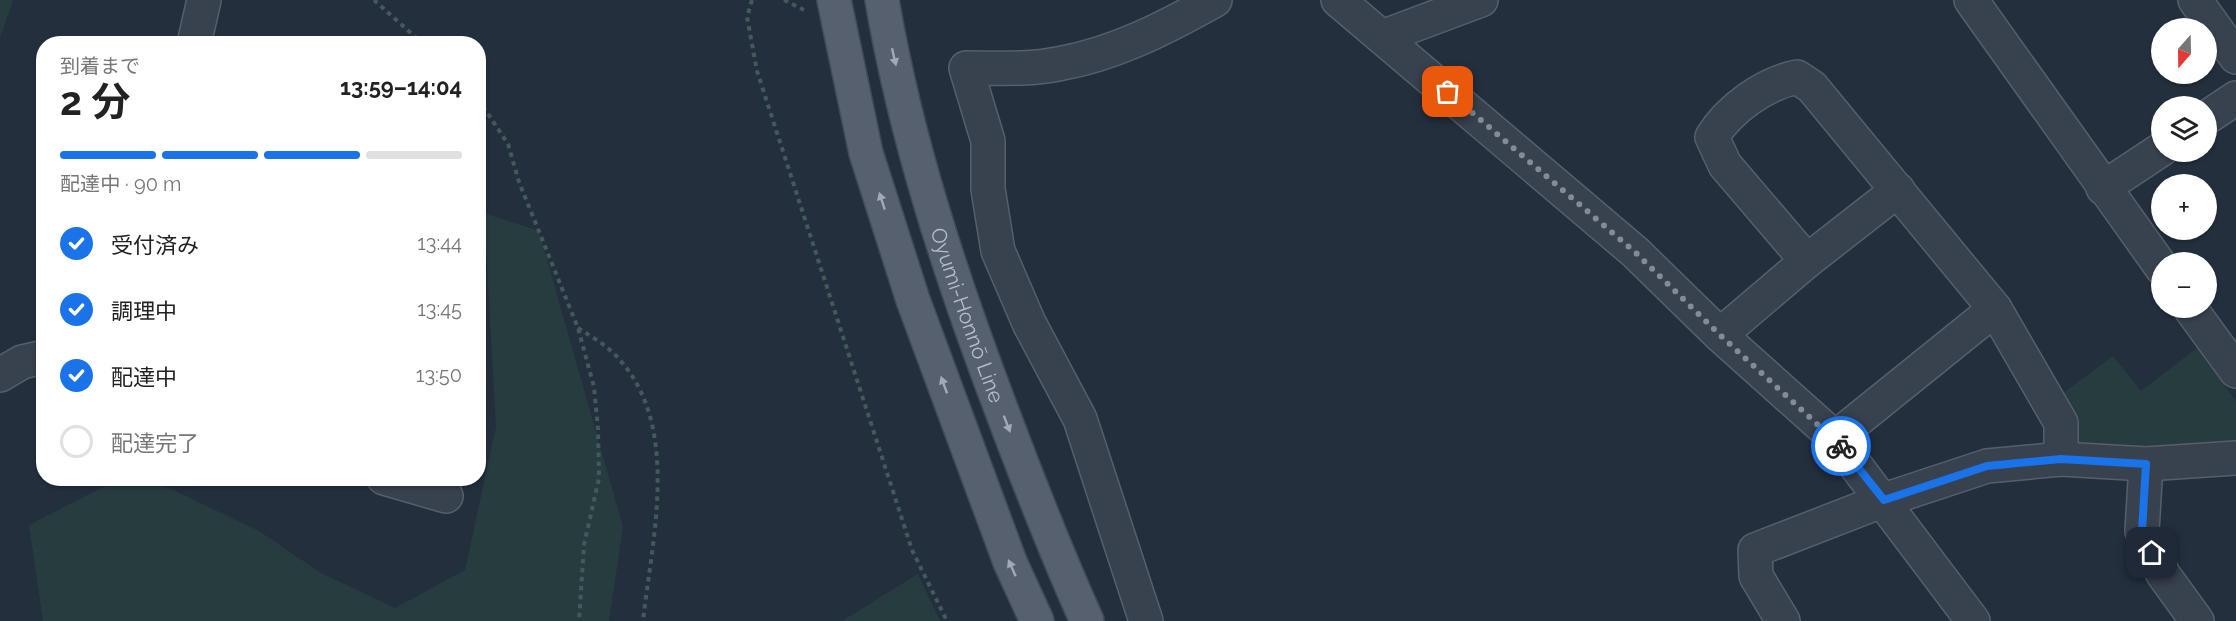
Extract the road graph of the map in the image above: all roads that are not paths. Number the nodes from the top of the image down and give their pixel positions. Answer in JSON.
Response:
{"nodes":[{"id":1,"x":204,"y":0,"type":"edge"},
{"id":2,"x":882,"y":0,"type":"edge"},
{"id":3,"x":1215,"y":0,"type":"edge"},
{"id":4,"x":1338,"y":0,"type":"edge"},
{"id":5,"x":1481,"y":0,"type":"edge"},
{"id":6,"x":1971,"y":0,"type":"edge"},
{"id":7,"x":2195,"y":0,"type":"edge"},
{"id":8,"x":823,"y":7,"type":"edge"},
{"id":9,"x":196,"y":36,"type":"edge"},
{"id":10,"x":1382,"y":37,"type":"junction"},
{"id":11,"x":2236,"y":57,"type":"edge"},
{"id":12,"x":2236,"y":98,"type":"edge"},
{"id":13,"x":2217,"y":111,"type":"edge"},
{"id":14,"x":2151,"y":156,"type":"edge"},
{"id":15,"x":2103,"y":188,"type":"junction"},
{"id":16,"x":1898,"y":190,"type":"junction"},
{"id":17,"x":2151,"y":253,"type":"edge"},
{"id":18,"x":1806,"y":261,"type":"junction"},
{"id":19,"x":1995,"y":309,"type":"junction"},
{"id":20,"x":2197,"y":318,"type":"edge"},
{"id":21,"x":1720,"y":335,"type":"junction"},
{"id":22,"x":2236,"y":371,"type":"edge"},
{"id":23,"x":1834,"y":438,"type":"junction"},
{"id":24,"x":2236,"y":458,"type":"edge"},
{"id":25,"x":2061,"y":459,"type":"junction"},
{"id":26,"x":2146,"y":464,"type":"junction"},
{"id":27,"x":412,"y":486,"type":"edge"},
{"id":28,"x":446,"y":496,"type":"dead end"},
{"id":29,"x":1884,"y":500,"type":"junction"},
{"id":30,"x":1037,"y":621,"type":"edge"},
{"id":31,"x":1087,"y":621,"type":"edge"},
{"id":32,"x":1146,"y":621,"type":"edge"},
{"id":33,"x":1783,"y":621,"type":"edge"},
{"id":34,"x":1973,"y":621,"type":"edge"},
{"id":35,"x":2197,"y":621,"type":"edge"}],
"edges":[{"from":1,"to":9,"type":"street"},
{"from":2,"to":31,"type":"main road","name":"Oyumi-Honnō Line","one_way":true},
{"from":3,"to":32,"type":"street"},
{"from":4,"to":10,"type":"street"},
{"from":5,"to":10,"type":"street"},
{"from":6,"to":15,"type":"street"},
{"from":7,"to":11,"type":"street"},
{"from":30,"to":8,"type":"main road","one_way":true},
{"from":10,"to":21,"type":"street"},
{"from":12,"to":13,"type":"street"},
{"from":14,"to":15,"type":"street"},
{"from":15,"to":17,"type":"street"},
{"from":16,"to":18,"type":"street"},
{"from":16,"to":18,"type":"street"},
{"from":16,"to":19,"type":"street"},
{"from":18,"to":21,"type":"street"},
{"from":19,"to":23,"type":"street"},
{"from":19,"to":25,"type":"street"},
{"from":20,"to":22,"type":"street"},
{"from":21,"to":23,"type":"street"},
{"from":23,"to":29,"type":"street"},
{"from":24,"to":26,"type":"street"},
{"from":25,"to":26,"type":"street"},
{"from":25,"to":29,"type":"street"},
{"from":26,"to":35,"type":"street"},
{"from":27,"to":28,"type":"street"},
{"from":29,"to":33,"type":"street"},
{"from":29,"to":34,"type":"street"}]}
